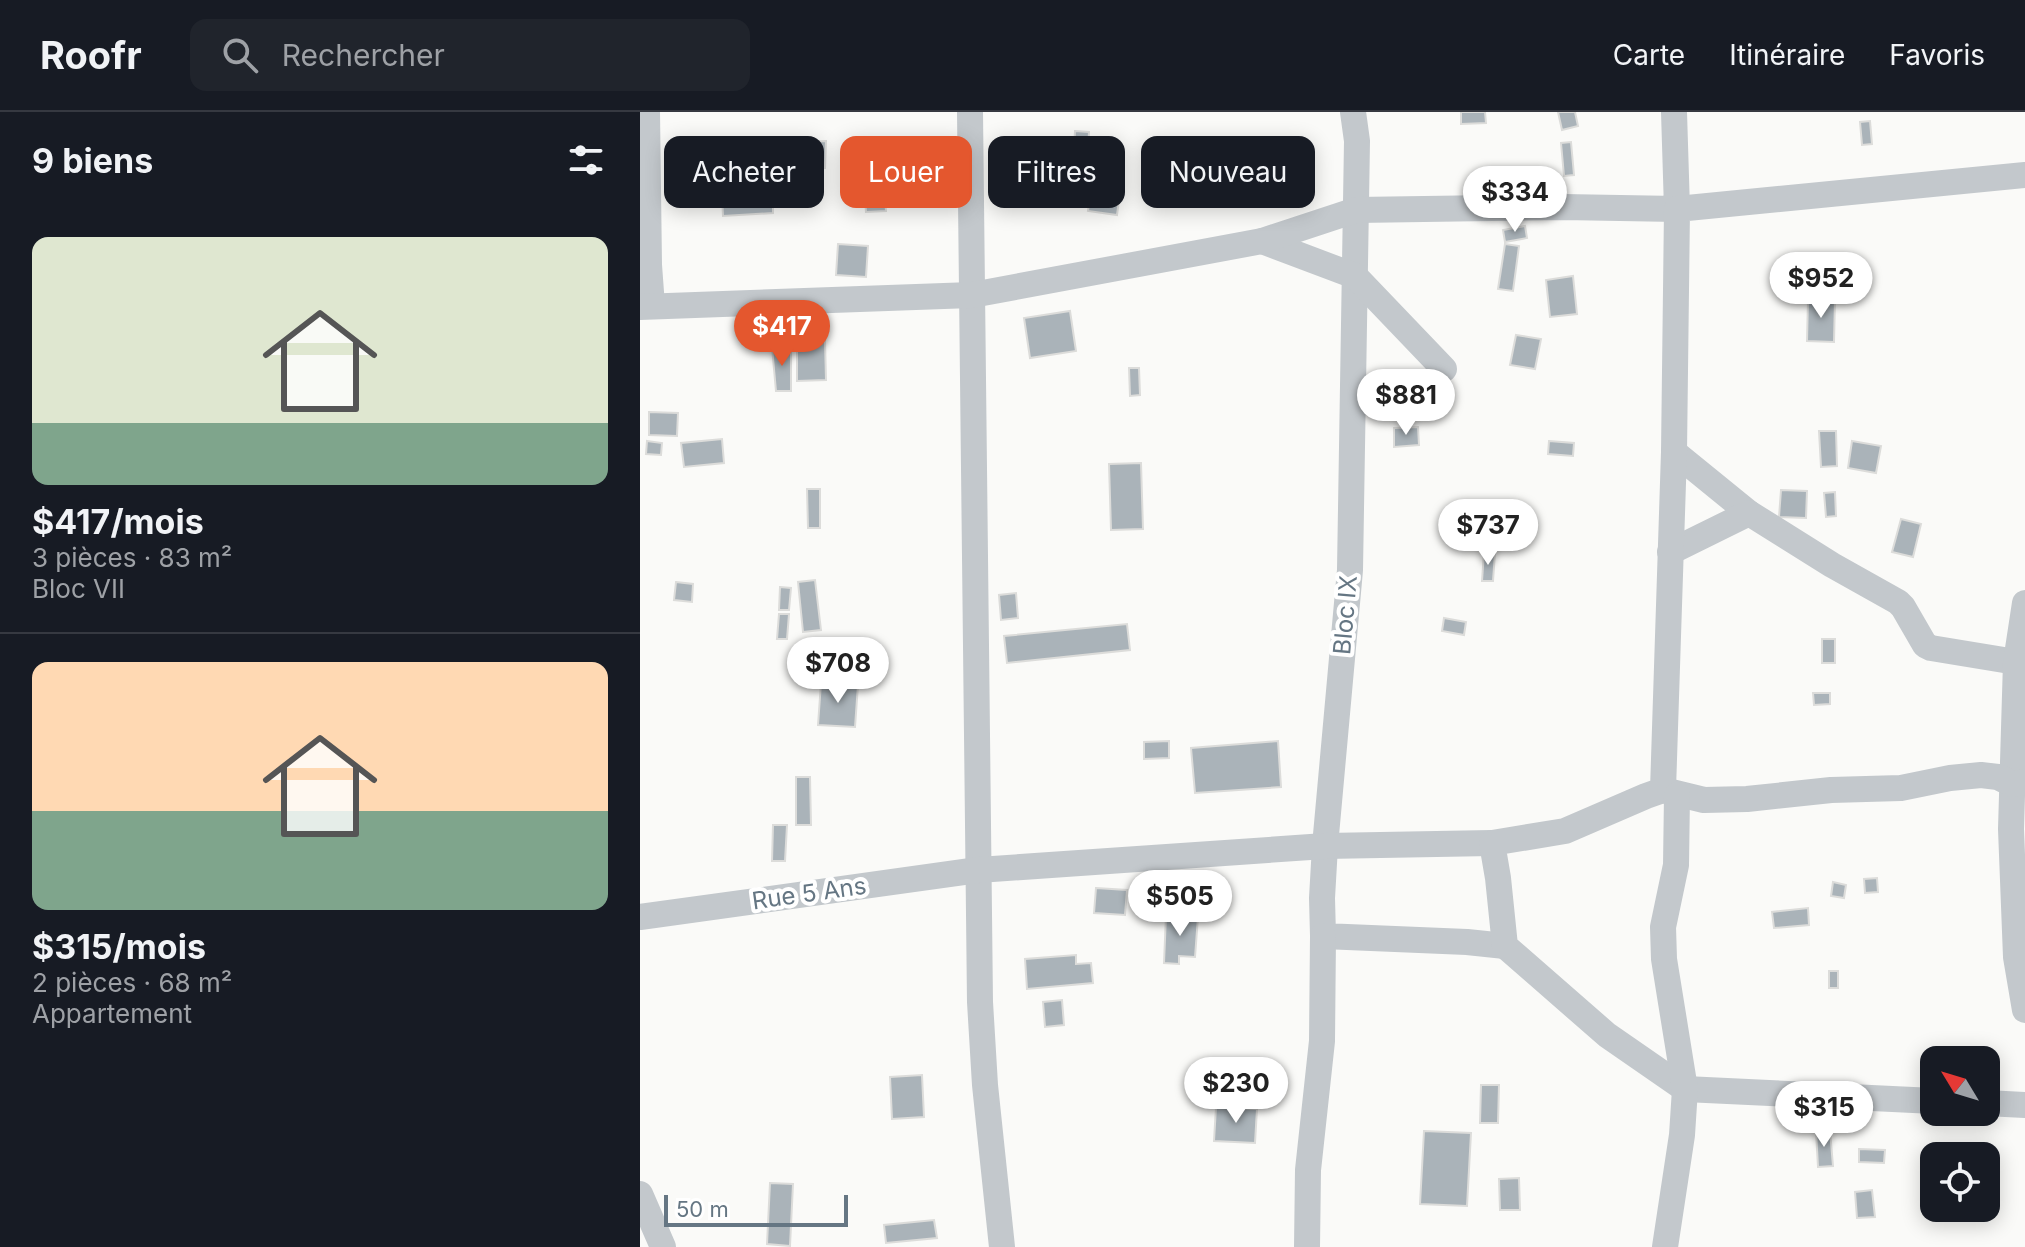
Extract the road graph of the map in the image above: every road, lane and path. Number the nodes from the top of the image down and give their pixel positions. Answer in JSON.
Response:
{"nodes":[{"id":1,"x":647,"y":112,"type":"edge"},
{"id":2,"x":970,"y":112,"type":"edge"},
{"id":3,"x":1353,"y":112,"type":"edge"},
{"id":4,"x":1674,"y":112,"type":"edge"},
{"id":5,"x":2025,"y":175,"type":"edge"},
{"id":6,"x":1677,"y":209,"type":"junction"},
{"id":7,"x":1356,"y":210,"type":"junction"},
{"id":8,"x":1262,"y":241,"type":"junction"},
{"id":9,"x":1355,"y":276,"type":"junction"},
{"id":10,"x":972,"y":295,"type":"junction"},
{"id":11,"x":646,"y":306,"type":"edge"},
{"id":12,"x":1444,"y":369,"type":"dead end"},
{"id":13,"x":1674,"y":452,"type":"junction"},
{"id":14,"x":1749,"y":513,"type":"junction"},
{"id":15,"x":1670,"y":552,"type":"junction"},
{"id":16,"x":2025,"y":603,"type":"edge"},
{"id":17,"x":2016,"y":662,"type":"junction"},
{"id":18,"x":2018,"y":783,"type":"edge"},
{"id":19,"x":1670,"y":793,"type":"junction"},
{"id":20,"x":1492,"y":843,"type":"junction"},
{"id":21,"x":1325,"y":846,"type":"junction"},
{"id":22,"x":978,"y":870,"type":"junction"},
{"id":23,"x":640,"y":917,"type":"edge"},
{"id":24,"x":1323,"y":936,"type":"junction"},
{"id":25,"x":1505,"y":946,"type":"junction"},
{"id":26,"x":2025,"y":1010,"type":"edge"},
{"id":27,"x":1685,"y":1089,"type":"junction"},
{"id":28,"x":1920,"y":1100,"type":"edge"},
{"id":29,"x":2000,"y":1104,"type":"edge"},
{"id":30,"x":2025,"y":1105,"type":"edge"},
{"id":31,"x":640,"y":1194,"type":"edge"},
{"id":32,"x":663,"y":1247,"type":"edge"},
{"id":33,"x":1002,"y":1247,"type":"edge"},
{"id":34,"x":1307,"y":1247,"type":"edge"},
{"id":35,"x":1665,"y":1247,"type":"edge"}],
"edges":[{"from":1,"to":11,"type":"street"},
{"from":2,"to":10,"type":"street"},
{"from":3,"to":7,"type":"street","name":"Bloc IX"},
{"from":4,"to":6,"type":"street"},
{"from":5,"to":6,"type":"street"},
{"from":6,"to":7,"type":"street"},
{"from":6,"to":13,"type":"street"},
{"from":7,"to":8,"type":"street"},
{"from":7,"to":9,"type":"street","name":"Bloc IX"},
{"from":8,"to":9,"type":"street"},
{"from":8,"to":10,"type":"street"},
{"from":9,"to":12,"type":"street"},
{"from":9,"to":21,"type":"street","name":"Bloc IX"},
{"from":10,"to":11,"type":"street"},
{"from":10,"to":22,"type":"street"},
{"from":13,"to":14,"type":"street"},
{"from":13,"to":15,"type":"street"},
{"from":14,"to":15,"type":"street"},
{"from":14,"to":17,"type":"street"},
{"from":15,"to":19,"type":"street"},
{"from":16,"to":17,"type":"street"},
{"from":17,"to":18,"type":"street"},
{"from":18,"to":19,"type":"street"},
{"from":18,"to":26,"type":"street"},
{"from":19,"to":20,"type":"street","name":"Rue 5 Ans"},
{"from":19,"to":27,"type":"street"},
{"from":20,"to":21,"type":"street","name":"Rue 5 Ans"},
{"from":20,"to":25,"type":"street"},
{"from":21,"to":22,"type":"street","name":"Rue 5 Ans"},
{"from":21,"to":24,"type":"street","name":"Bloc IX"},
{"from":22,"to":23,"type":"street","name":"Rue 5 Ans"},
{"from":22,"to":33,"type":"street"},
{"from":24,"to":25,"type":"street"},
{"from":24,"to":34,"type":"street","name":"Bloc IX"},
{"from":25,"to":27,"type":"street"},
{"from":27,"to":28,"type":"street"},
{"from":27,"to":35,"type":"street"},
{"from":29,"to":30,"type":"street"},
{"from":31,"to":32,"type":"street"}]}
